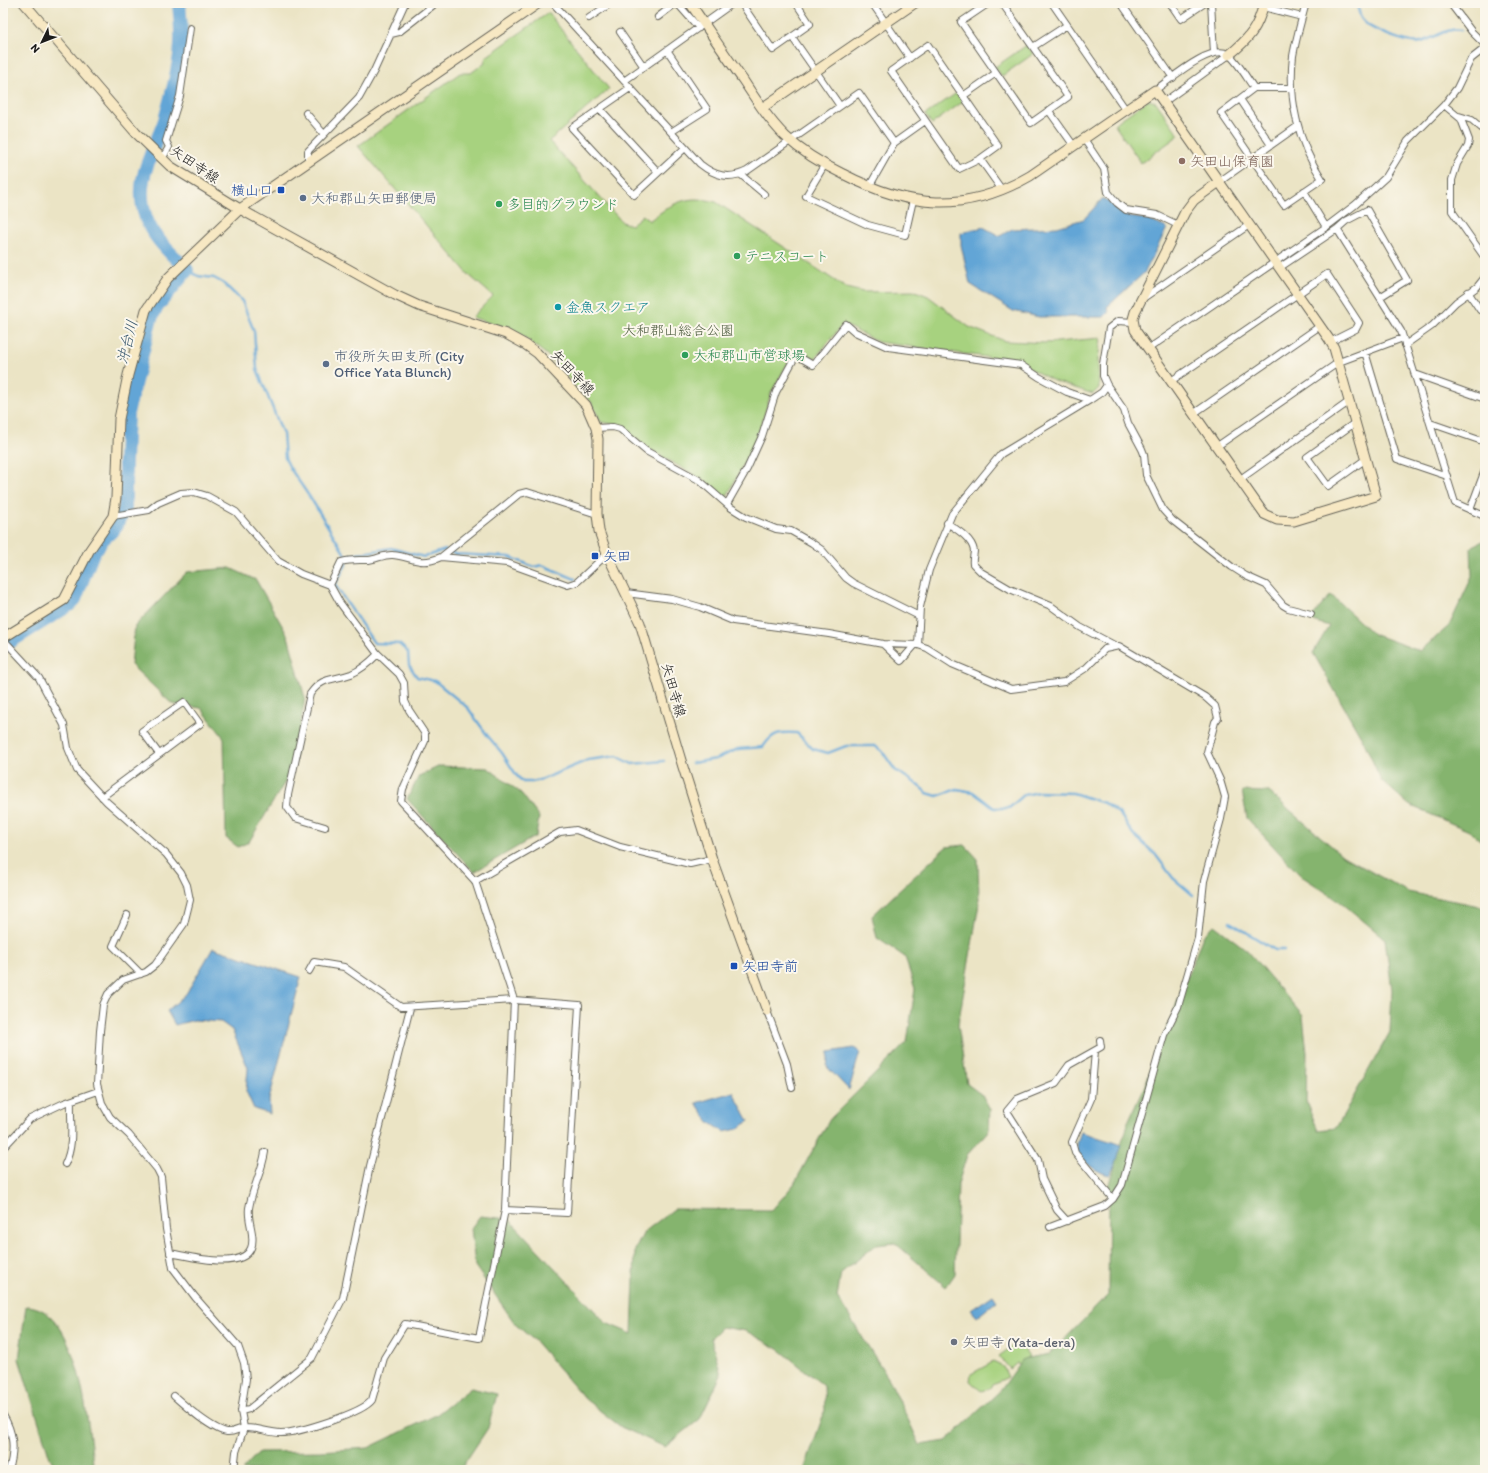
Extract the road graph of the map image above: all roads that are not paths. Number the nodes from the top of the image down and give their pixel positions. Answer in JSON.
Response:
{"nodes":[{"id":1,"x":24,"y":3,"type":"edge"},
{"id":2,"x":405,"y":3,"type":"edge"},
{"id":3,"x":436,"y":3,"type":"edge"},
{"id":4,"x":539,"y":3,"type":"edge"},
{"id":5,"x":553,"y":3,"type":"edge"},
{"id":6,"x":611,"y":3,"type":"edge"},
{"id":7,"x":677,"y":3,"type":"edge"},
{"id":8,"x":690,"y":3,"type":"edge"},
{"id":9,"x":733,"y":3,"type":"edge"},
{"id":10,"x":741,"y":3,"type":"edge"},
{"id":11,"x":796,"y":3,"type":"edge"},
{"id":12,"x":872,"y":3,"type":"edge"},
{"id":13,"x":915,"y":3,"type":"edge"},
{"id":14,"x":975,"y":3,"type":"edge"},
{"id":15,"x":989,"y":3,"type":"edge"},
{"id":16,"x":1002,"y":3,"type":"edge"},
{"id":17,"x":1052,"y":3,"type":"edge"},
{"id":18,"x":1121,"y":3,"type":"edge"},
{"id":19,"x":1170,"y":3,"type":"edge"},
{"id":20,"x":1205,"y":3,"type":"edge"},
{"id":21,"x":1211,"y":3,"type":"edge"},
{"id":22,"x":1306,"y":3,"type":"edge"},
{"id":23,"x":1450,"y":3,"type":"edge"},
{"id":24,"x":1264,"y":5,"type":"edge"},
{"id":25,"x":980,"y":9,"type":"junction"},
{"id":26,"x":658,"y":17,"type":"dead end"},
{"id":27,"x":1302,"y":17,"type":"junction"},
{"id":28,"x":589,"y":18,"type":"dead end"},
{"id":29,"x":886,"y":23,"type":"junction"},
{"id":30,"x":1066,"y":24,"type":"junction"},
{"id":31,"x":701,"y":26,"type":"junction"},
{"id":32,"x":190,"y":28,"type":"dead end"},
{"id":33,"x":620,"y":32,"type":"dead end"},
{"id":34,"x":391,"y":34,"type":"junction"},
{"id":35,"x":792,"y":36,"type":"junction"},
{"id":36,"x":1033,"y":47,"type":"junction"},
{"id":37,"x":1485,"y":47,"type":"edge"},
{"id":38,"x":667,"y":50,"type":"junction"},
{"id":39,"x":1214,"y":52,"type":"junction"},
{"id":40,"x":1229,"y":55,"type":"junction"},
{"id":41,"x":910,"y":58,"type":"junction"},
{"id":42,"x":644,"y":67,"type":"junction"},
{"id":43,"x":816,"y":71,"type":"junction"},
{"id":44,"x":996,"y":73,"type":"junction"},
{"id":45,"x":1173,"y":78,"type":"junction"},
{"id":46,"x":624,"y":81,"type":"junction"},
{"id":47,"x":630,"y":88,"type":"junction"},
{"id":48,"x":1254,"y":88,"type":"junction"},
{"id":49,"x":1292,"y":88,"type":"junction"},
{"id":50,"x":1155,"y":90,"type":"junction"},
{"id":51,"x":963,"y":96,"type":"junction"},
{"id":52,"x":1240,"y":99,"type":"junction"},
{"id":53,"x":1164,"y":102,"type":"junction"},
{"id":54,"x":1444,"y":105,"type":"junction"},
{"id":55,"x":840,"y":106,"type":"junction"},
{"id":56,"x":762,"y":108,"type":"junction"},
{"id":57,"x":600,"y":109,"type":"junction"},
{"id":58,"x":1126,"y":110,"type":"junction"},
{"id":59,"x":1049,"y":111,"type":"junction"},
{"id":60,"x":306,"y":113,"type":"dead end"},
{"id":61,"x":1458,"y":116,"type":"junction"},
{"id":62,"x":926,"y":120,"type":"junction"},
{"id":63,"x":1298,"y":126,"type":"junction"},
{"id":64,"x":1485,"y":131,"type":"edge"},
{"id":65,"x":671,"y":132,"type":"junction"},
{"id":66,"x":323,"y":133,"type":"junction"},
{"id":67,"x":1084,"y":139,"type":"junction"},
{"id":68,"x":790,"y":140,"type":"junction"},
{"id":69,"x":894,"y":143,"type":"junction"},
{"id":70,"x":1271,"y":145,"type":"junction"},
{"id":71,"x":1074,"y":146,"type":"junction"},
{"id":72,"x":685,"y":148,"type":"junction"},
{"id":73,"x":160,"y":157,"type":"junction"},
{"id":74,"x":1252,"y":158,"type":"junction"},
{"id":75,"x":980,"y":159,"type":"junction"},
{"id":76,"x":308,"y":162,"type":"junction"},
{"id":77,"x":825,"y":164,"type":"junction"},
{"id":78,"x":658,"y":172,"type":"junction"},
{"id":79,"x":740,"y":174,"type":"junction"},
{"id":80,"x":1219,"y":182,"type":"junction"},
{"id":81,"x":869,"y":187,"type":"junction"},
{"id":82,"x":1002,"y":190,"type":"junction"},
{"id":83,"x":1304,"y":191,"type":"junction"},
{"id":84,"x":764,"y":194,"type":"dead end"},
{"id":85,"x":913,"y":200,"type":"junction"},
{"id":86,"x":240,"y":209,"type":"junction"},
{"id":87,"x":1178,"y":225,"type":"junction"},
{"id":88,"x":1249,"y":225,"type":"junction"},
{"id":89,"x":1326,"y":227,"type":"junction"},
{"id":90,"x":1337,"y":229,"type":"junction"},
{"id":91,"x":1485,"y":258,"type":"edge"},
{"id":92,"x":1277,"y":264,"type":"junction"},
{"id":93,"x":1485,"y":277,"type":"edge"},
{"id":94,"x":1468,"y":292,"type":"junction"},
{"id":95,"x":1297,"y":293,"type":"junction"},
{"id":96,"x":1380,"y":298,"type":"junction"},
{"id":97,"x":1141,"y":300,"type":"junction"},
{"id":98,"x":1480,"y":310,"type":"dead end"},
{"id":99,"x":1134,"y":322,"type":"junction"},
{"id":100,"x":1320,"y":326,"type":"junction"},
{"id":101,"x":1403,"y":338,"type":"junction"},
{"id":102,"x":1330,"y":342,"type":"junction"},
{"id":103,"x":1406,"y":345,"type":"junction"},
{"id":104,"x":1148,"y":349,"type":"junction"},
{"id":105,"x":1365,"y":352,"type":"junction"},
{"id":106,"x":1339,"y":362,"type":"junction"},
{"id":107,"x":1415,"y":374,"type":"junction"},
{"id":108,"x":1170,"y":381,"type":"junction"},
{"id":109,"x":1107,"y":385,"type":"junction"},
{"id":110,"x":1485,"y":399,"type":"edge"},
{"id":111,"x":1090,"y":400,"type":"junction"},
{"id":112,"x":1350,"y":402,"type":"junction"},
{"id":113,"x":1193,"y":414,"type":"junction"},
{"id":114,"x":1356,"y":422,"type":"junction"},
{"id":115,"x":1430,"y":423,"type":"junction"},
{"id":116,"x":596,"y":428,"type":"junction"},
{"id":117,"x":1485,"y":442,"type":"edge"},
{"id":118,"x":1216,"y":447,"type":"junction"},
{"id":119,"x":1366,"y":459,"type":"junction"},
{"id":120,"x":1485,"y":470,"type":"edge"},
{"id":121,"x":1447,"y":476,"type":"junction"},
{"id":122,"x":1239,"y":480,"type":"junction"},
{"id":123,"x":727,"y":504,"type":"junction"},
{"id":124,"x":1470,"y":510,"type":"junction"},
{"id":125,"x":1485,"y":513,"type":"edge"},
{"id":126,"x":597,"y":514,"type":"junction"},
{"id":127,"x":113,"y":516,"type":"junction"},
{"id":128,"x":947,"y":523,"type":"junction"},
{"id":129,"x":607,"y":554,"type":"junction"},
{"id":130,"x":441,"y":557,"type":"junction"},
{"id":131,"x":330,"y":585,"type":"junction"},
{"id":132,"x":626,"y":593,"type":"junction"},
{"id":133,"x":1311,"y":614,"type":"dead end"},
{"id":134,"x":919,"y":616,"type":"junction"},
{"id":135,"x":5,"y":641,"type":"edge"},
{"id":136,"x":883,"y":644,"type":"junction"},
{"id":137,"x":917,"y":645,"type":"junction"},
{"id":138,"x":1116,"y":646,"type":"junction"},
{"id":139,"x":378,"y":654,"type":"junction"},
{"id":140,"x":159,"y":754,"type":"junction"},
{"id":141,"x":102,"y":797,"type":"junction"},
{"id":142,"x":325,"y":827,"type":"dead end"},
{"id":143,"x":712,"y":859,"type":"junction"},
{"id":144,"x":475,"y":881,"type":"junction"},
{"id":145,"x":127,"y":915,"type":"dead end"},
{"id":146,"x":309,"y":971,"type":"dead end"},
{"id":147,"x":141,"y":974,"type":"junction"},
{"id":148,"x":514,"y":1000,"type":"junction"},
{"id":149,"x":410,"y":1008,"type":"junction"},
{"id":150,"x":767,"y":1011,"type":"joint"},
{"id":151,"x":1100,"y":1040,"type":"dead end"},
{"id":152,"x":1094,"y":1051,"type":"junction"},
{"id":153,"x":792,"y":1088,"type":"dead end"},
{"id":154,"x":98,"y":1091,"type":"junction"},
{"id":155,"x":71,"y":1101,"type":"junction"},
{"id":156,"x":3,"y":1148,"type":"edge"},
{"id":157,"x":265,"y":1152,"type":"dead end"},
{"id":158,"x":65,"y":1164,"type":"dead end"},
{"id":159,"x":1114,"y":1199,"type":"junction"},
{"id":160,"x":505,"y":1210,"type":"junction"},
{"id":161,"x":1067,"y":1221,"type":"junction"},
{"id":162,"x":1050,"y":1227,"type":"dead end"},
{"id":163,"x":170,"y":1253,"type":"junction"},
{"id":164,"x":174,"y":1396,"type":"dead end"},
{"id":165,"x":241,"y":1411,"type":"junction"},
{"id":166,"x":3,"y":1415,"type":"edge"},
{"id":167,"x":244,"y":1428,"type":"junction"},
{"id":168,"x":10,"y":1470,"type":"edge"},
{"id":169,"x":234,"y":1470,"type":"edge"}],
"edges":[{"from":1,"to":73,"type":"street","name":"矢田寺線"},
{"from":2,"to":34,"type":"street"},
{"from":3,"to":34,"type":"street"},
{"from":4,"to":76,"type":"street"},
{"from":5,"to":46,"type":"street"},
{"from":6,"to":28,"type":"street"},
{"from":7,"to":26,"type":"street"},
{"from":7,"to":31,"type":"street"},
{"from":8,"to":31,"type":"street"},
{"from":9,"to":31,"type":"street"},
{"from":10,"to":35,"type":"street"},
{"from":11,"to":35,"type":"street"},
{"from":12,"to":29,"type":"street"},
{"from":13,"to":29,"type":"street"},
{"from":14,"to":25,"type":"street"},
{"from":15,"to":25,"type":"street"},
{"from":16,"to":36,"type":"street"},
{"from":17,"to":30,"type":"street"},
{"from":18,"to":45,"type":"street"},
{"from":19,"to":20,"type":"street"},
{"from":21,"to":39,"type":"street"},
{"from":22,"to":27,"type":"street"},
{"from":23,"to":37,"type":"street"},
{"from":24,"to":27,"type":"street"},
{"from":24,"to":40,"type":"street"},
{"from":25,"to":44,"type":"street"},
{"from":27,"to":49,"type":"street"},
{"from":29,"to":41,"type":"street"},
{"from":29,"to":43,"type":"street"},
{"from":30,"to":36,"type":"street"},
{"from":30,"to":58,"type":"street"},
{"from":31,"to":38,"type":"street"},
{"from":31,"to":56,"type":"street"},
{"from":32,"to":73,"type":"street"},
{"from":33,"to":42,"type":"street"},
{"from":34,"to":66,"type":"street"},
{"from":35,"to":43,"type":"street"},
{"from":36,"to":59,"type":"street"},
{"from":37,"to":54,"type":"street"},
{"from":38,"to":42,"type":"street"},
{"from":38,"to":65,"type":"street"},
{"from":39,"to":40,"type":"street"},
{"from":39,"to":45,"type":"street"},
{"from":40,"to":48,"type":"street"},
{"from":40,"to":53,"type":"street"},
{"from":41,"to":51,"type":"street"},
{"from":41,"to":62,"type":"street"},
{"from":42,"to":46,"type":"street"},
{"from":43,"to":55,"type":"street"},
{"from":43,"to":56,"type":"street"},
{"from":44,"to":51,"type":"street"},
{"from":44,"to":59,"type":"street"},
{"from":45,"to":50,"type":"street"},
{"from":46,"to":47,"type":"street"},
{"from":47,"to":57,"type":"street"},
{"from":47,"to":65,"type":"street"},
{"from":48,"to":49,"type":"street"},
{"from":48,"to":52,"type":"street"},
{"from":49,"to":63,"type":"street"},
{"from":50,"to":53,"type":"street"},
{"from":50,"to":58,"type":"street"},
{"from":51,"to":75,"type":"street"},
{"from":52,"to":70,"type":"street"},
{"from":52,"to":74,"type":"street"},
{"from":53,"to":80,"type":"street"},
{"from":54,"to":61,"type":"street"},
{"from":54,"to":89,"type":"street"},
{"from":55,"to":68,"type":"street"},
{"from":55,"to":69,"type":"street"},
{"from":56,"to":68,"type":"street"},
{"from":57,"to":78,"type":"street"},
{"from":57,"to":78,"type":"street"},
{"from":58,"to":67,"type":"street"},
{"from":59,"to":71,"type":"street"},
{"from":60,"to":66,"type":"street"},
{"from":61,"to":64,"type":"street"},
{"from":61,"to":91,"type":"street"},
{"from":62,"to":69,"type":"street"},
{"from":62,"to":75,"type":"street"},
{"from":63,"to":70,"type":"street"},
{"from":63,"to":83,"type":"street"},
{"from":65,"to":72,"type":"street"},
{"from":66,"to":76,"type":"street"},
{"from":67,"to":71,"type":"street"},
{"from":67,"to":87,"type":"street"},
{"from":68,"to":77,"type":"street"},
{"from":68,"to":79,"type":"street"},
{"from":69,"to":81,"type":"street"},
{"from":70,"to":74,"type":"street"},
{"from":71,"to":82,"type":"street"},
{"from":72,"to":78,"type":"street"},
{"from":72,"to":79,"type":"street"},
{"from":73,"to":86,"type":"street","name":"矢田寺線"},
{"from":74,"to":80,"type":"street"},
{"from":74,"to":83,"type":"street"},
{"from":75,"to":82,"type":"street"},
{"from":76,"to":86,"type":"street"},
{"from":77,"to":81,"type":"street"},
{"from":77,"to":85,"type":"street"},
{"from":79,"to":84,"type":"street"},
{"from":80,"to":87,"type":"street"},
{"from":80,"to":88,"type":"street"},
{"from":81,"to":85,"type":"street"},
{"from":82,"to":85,"type":"street"},
{"from":83,"to":89,"type":"street"},
{"from":86,"to":116,"type":"street","name":"矢田寺線"},
{"from":86,"to":127,"type":"street"},
{"from":87,"to":97,"type":"street"},
{"from":88,"to":92,"type":"street"},
{"from":88,"to":97,"type":"street"},
{"from":89,"to":92,"type":"street"},
{"from":90,"to":92,"type":"street"},
{"from":90,"to":96,"type":"street"},
{"from":90,"to":96,"type":"street"},
{"from":92,"to":95,"type":"street"},
{"from":92,"to":104,"type":"street"},
{"from":93,"to":94,"type":"street"},
{"from":94,"to":98,"type":"street"},
{"from":94,"to":103,"type":"street"},
{"from":95,"to":100,"type":"street"},
{"from":95,"to":102,"type":"street"},
{"from":95,"to":108,"type":"street"},
{"from":96,"to":101,"type":"street"},
{"from":97,"to":99,"type":"street"},
{"from":99,"to":104,"type":"street"},
{"from":99,"to":109,"type":"street"},
{"from":100,"to":102,"type":"street"},
{"from":100,"to":113,"type":"street"},
{"from":101,"to":103,"type":"street"},
{"from":101,"to":105,"type":"street"},
{"from":102,"to":106,"type":"street"},
{"from":103,"to":107,"type":"street"},
{"from":104,"to":108,"type":"street"},
{"from":105,"to":106,"type":"street"},
{"from":105,"to":121,"type":"street"},
{"from":106,"to":112,"type":"street"},
{"from":106,"to":118,"type":"street"},
{"from":107,"to":110,"type":"street"},
{"from":107,"to":115,"type":"street"},
{"from":108,"to":113,"type":"street"},
{"from":109,"to":111,"type":"street"},
{"from":109,"to":133,"type":"street"},
{"from":111,"to":123,"type":"street"},
{"from":111,"to":128,"type":"street"},
{"from":112,"to":114,"type":"street"},
{"from":112,"to":122,"type":"street"},
{"from":113,"to":118,"type":"street"},
{"from":114,"to":119,"type":"street"},
{"from":114,"to":119,"type":"street"},
{"from":115,"to":117,"type":"street"},
{"from":115,"to":121,"type":"street"},
{"from":116,"to":123,"type":"street"},
{"from":116,"to":126,"type":"street","name":"矢田寺線"},
{"from":118,"to":122,"type":"street"},
{"from":119,"to":122,"type":"street"},
{"from":120,"to":124,"type":"street"},
{"from":121,"to":124,"type":"street"},
{"from":123,"to":134,"type":"street"},
{"from":124,"to":125,"type":"street"},
{"from":126,"to":129,"type":"street","name":"矢田寺線"},
{"from":126,"to":130,"type":"street"},
{"from":127,"to":131,"type":"street"},
{"from":127,"to":135,"type":"street"},
{"from":128,"to":134,"type":"street"},
{"from":128,"to":138,"type":"street"},
{"from":129,"to":130,"type":"street"},
{"from":129,"to":132,"type":"street","name":"矢田寺線"},
{"from":130,"to":131,"type":"street"},
{"from":131,"to":139,"type":"street"},
{"from":132,"to":136,"type":"street"},
{"from":132,"to":143,"type":"street","name":"矢田寺線"},
{"from":134,"to":137,"type":"street"},
{"from":135,"to":141,"type":"street"},
{"from":136,"to":137,"type":"street"},
{"from":136,"to":137,"type":"street"},
{"from":137,"to":138,"type":"street"},
{"from":138,"to":159,"type":"street"},
{"from":139,"to":142,"type":"street"},
{"from":139,"to":144,"type":"street"},
{"from":140,"to":140,"type":"street"},
{"from":140,"to":141,"type":"street"},
{"from":141,"to":147,"type":"street"},
{"from":143,"to":144,"type":"street"},
{"from":143,"to":150,"type":"street","name":"矢田寺線"},
{"from":144,"to":148,"type":"street"},
{"from":145,"to":147,"type":"street"},
{"from":146,"to":149,"type":"street"},
{"from":147,"to":154,"type":"street"},
{"from":148,"to":149,"type":"street"},
{"from":148,"to":160,"type":"street"},
{"from":148,"to":160,"type":"street"},
{"from":149,"to":165,"type":"street"},
{"from":150,"to":153,"type":"street"},
{"from":151,"to":152,"type":"street"},
{"from":152,"to":159,"type":"street"},
{"from":152,"to":161,"type":"street"},
{"from":154,"to":155,"type":"street"},
{"from":154,"to":163,"type":"street"},
{"from":155,"to":156,"type":"street"},
{"from":155,"to":158,"type":"street"},
{"from":157,"to":163,"type":"street"},
{"from":159,"to":161,"type":"street"},
{"from":160,"to":167,"type":"street"},
{"from":161,"to":162,"type":"street"},
{"from":163,"to":165,"type":"street"},
{"from":164,"to":167,"type":"street"},
{"from":165,"to":167,"type":"street"},
{"from":166,"to":168,"type":"street"},
{"from":167,"to":169,"type":"street"}]}
